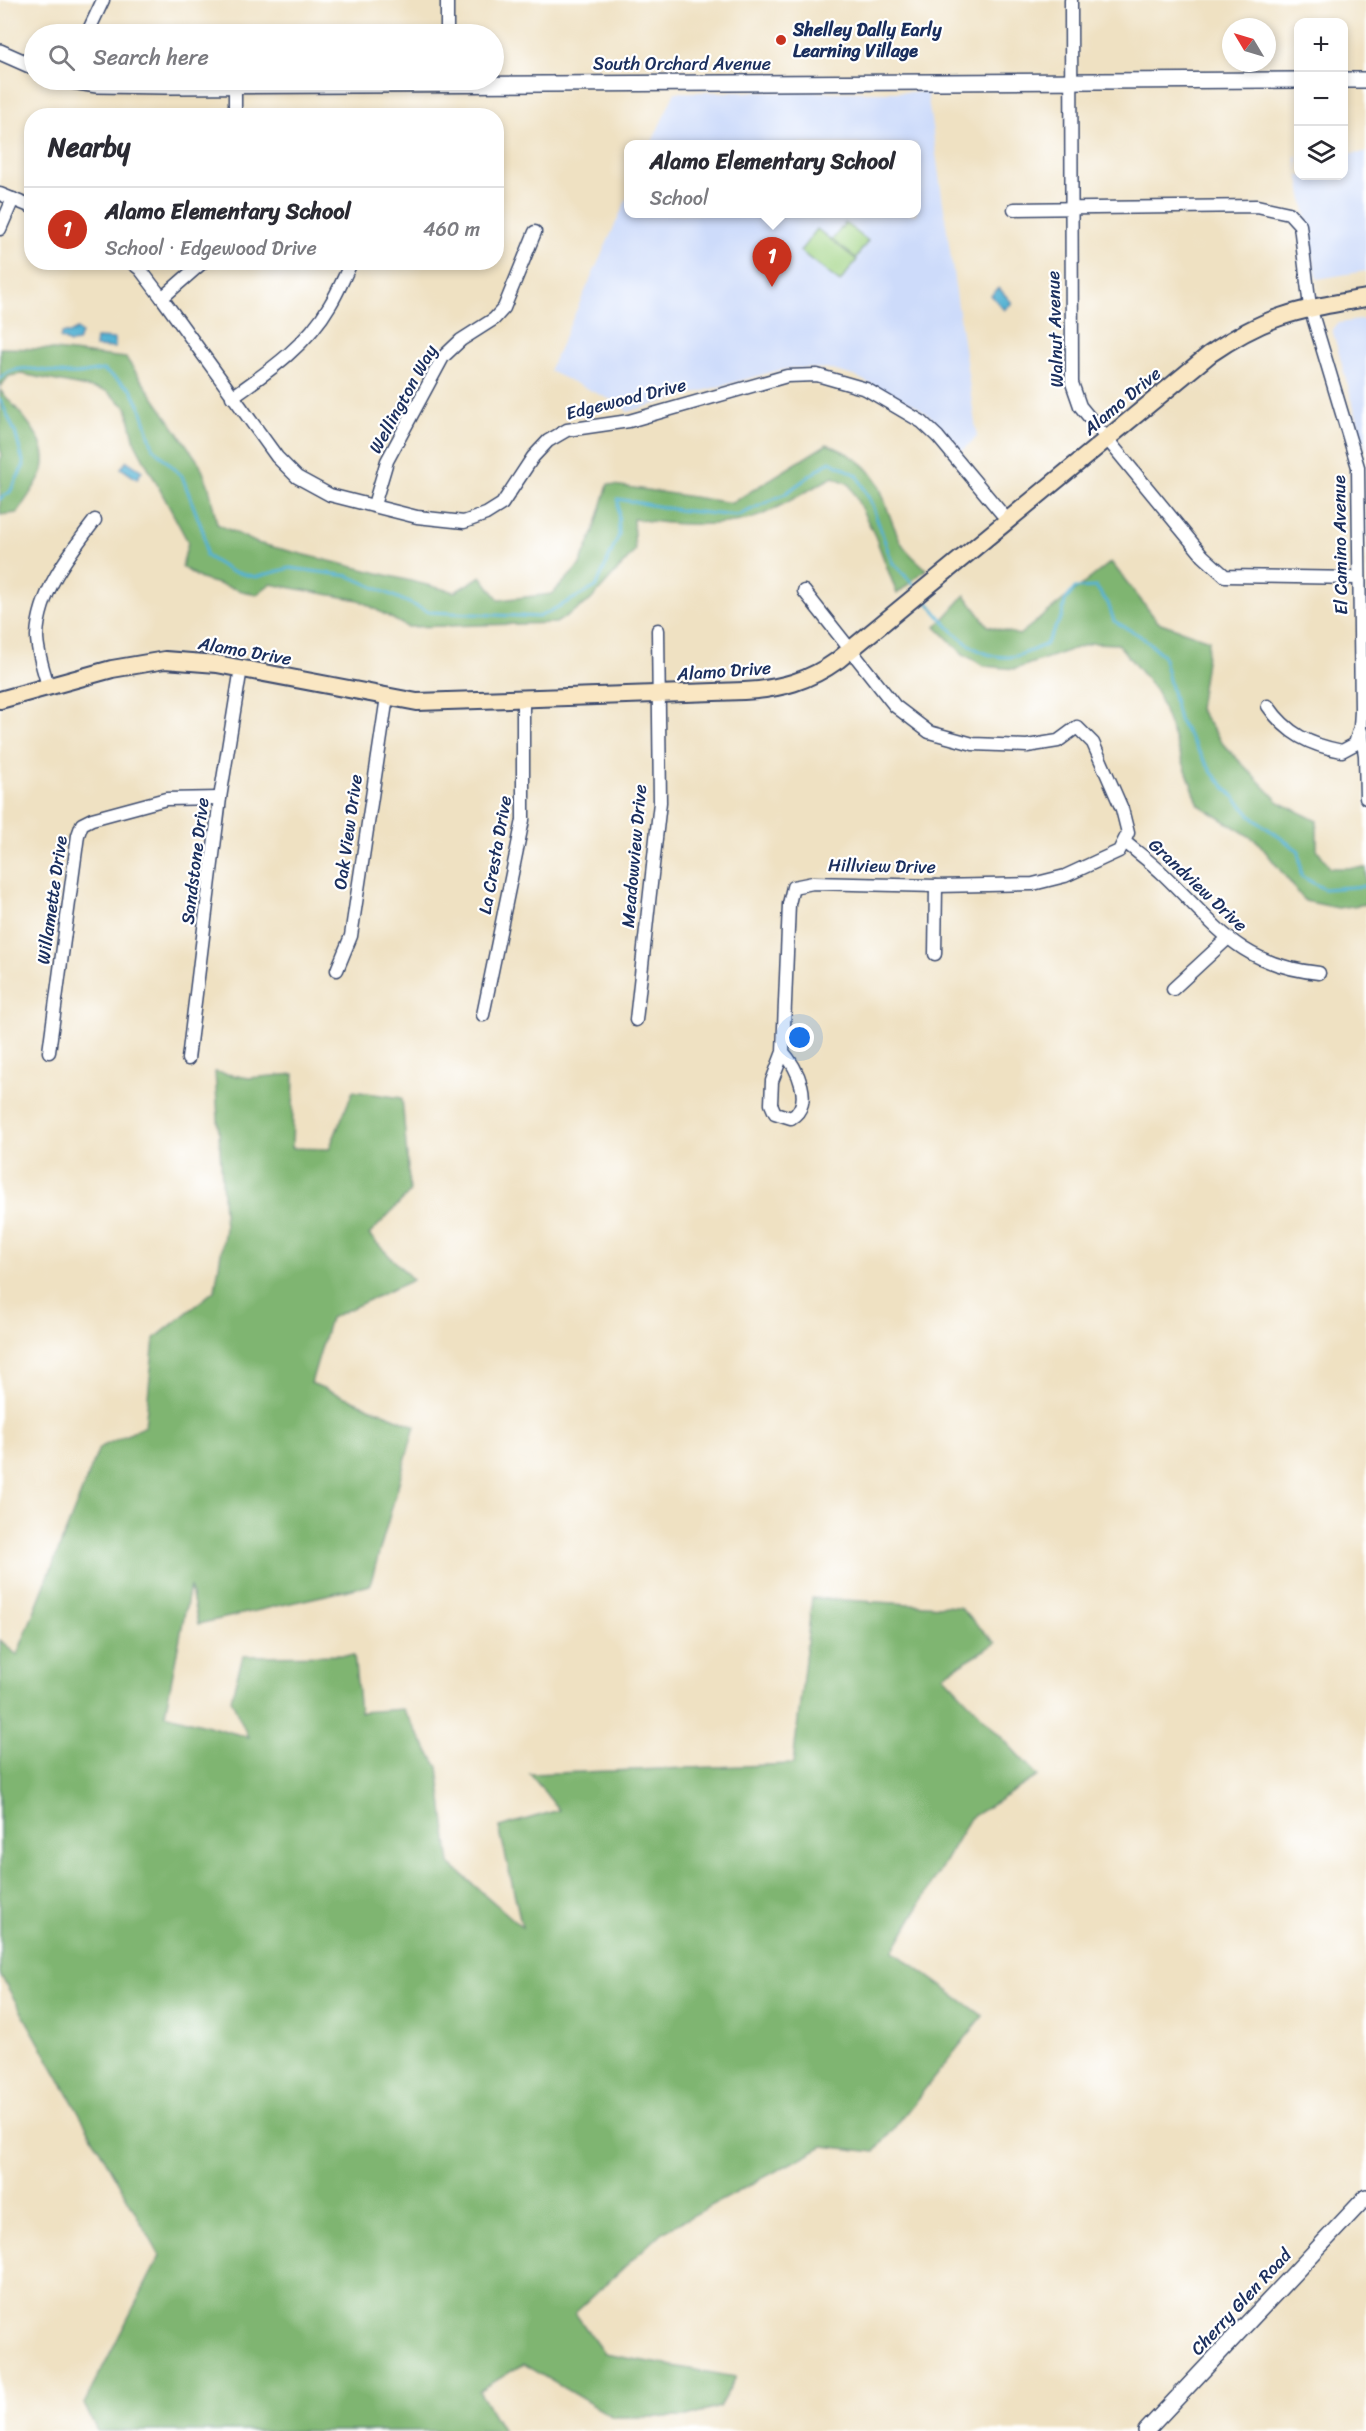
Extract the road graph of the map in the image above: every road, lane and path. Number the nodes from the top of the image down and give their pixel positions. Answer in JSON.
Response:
{"nodes":[{"id":1,"x":103,"y":0,"type":"edge"},
{"id":2,"x":447,"y":0,"type":"edge"},
{"id":3,"x":1071,"y":0,"type":"edge"},
{"id":4,"x":92,"y":24,"type":"edge"},
{"id":5,"x":447,"y":24,"type":"edge"},
{"id":6,"x":0,"y":52,"type":"edge"},
{"id":7,"x":24,"y":63,"type":"edge"},
{"id":8,"x":1294,"y":80,"type":"edge"},
{"id":9,"x":1348,"y":80,"type":"edge"},
{"id":10,"x":1366,"y":80,"type":"edge"},
{"id":11,"x":1071,"y":81,"type":"junction"},
{"id":12,"x":504,"y":82,"type":"edge"},
{"id":13,"x":235,"y":90,"type":"edge"},
{"id":14,"x":235,"y":108,"type":"edge"},
{"id":15,"x":0,"y":194,"type":"edge"},
{"id":16,"x":13,"y":199,"type":"junction"},
{"id":17,"x":24,"y":204,"type":"edge"},
{"id":18,"x":1071,"y":208,"type":"junction"},
{"id":19,"x":1014,"y":209,"type":"dead end"},
{"id":20,"x":0,"y":229,"type":"edge"},
{"id":21,"x":535,"y":232,"type":"dead end"},
{"id":22,"x":141,"y":270,"type":"edge"},
{"id":23,"x":194,"y":270,"type":"edge"},
{"id":24,"x":348,"y":270,"type":"edge"},
{"id":25,"x":162,"y":298,"type":"junction"},
{"id":26,"x":1366,"y":298,"type":"edge"},
{"id":27,"x":1310,"y":307,"type":"junction"},
{"id":28,"x":232,"y":397,"type":"junction"},
{"id":29,"x":1106,"y":440,"type":"junction"},
{"id":30,"x":374,"y":505,"type":"junction"},
{"id":31,"x":95,"y":520,"type":"dead end"},
{"id":32,"x":1008,"y":521,"type":"junction"},
{"id":33,"x":1359,"y":578,"type":"junction"},
{"id":34,"x":804,"y":591,"type":"dead end"},
{"id":35,"x":658,"y":630,"type":"dead end"},
{"id":36,"x":852,"y":650,"type":"junction"},
{"id":37,"x":241,"y":668,"type":"junction"},
{"id":38,"x":48,"y":687,"type":"junction"},
{"id":39,"x":657,"y":694,"type":"junction"},
{"id":40,"x":387,"y":697,"type":"junction"},
{"id":41,"x":0,"y":700,"type":"edge"},
{"id":42,"x":523,"y":700,"type":"junction"},
{"id":43,"x":1268,"y":706,"type":"dead end"},
{"id":44,"x":1363,"y":711,"type":"edge"},
{"id":45,"x":1360,"y":727,"type":"junction"},
{"id":46,"x":220,"y":798,"type":"junction"},
{"id":47,"x":1366,"y":798,"type":"edge"},
{"id":48,"x":1125,"y":842,"type":"junction"},
{"id":49,"x":936,"y":886,"type":"junction"},
{"id":50,"x":1227,"y":939,"type":"junction"},
{"id":51,"x":934,"y":954,"type":"dead end"},
{"id":52,"x":337,"y":970,"type":"dead end"},
{"id":53,"x":1319,"y":973,"type":"dead end"},
{"id":54,"x":1173,"y":989,"type":"dead end"},
{"id":55,"x":483,"y":1015,"type":"dead end"},
{"id":56,"x":636,"y":1020,"type":"dead end"},
{"id":57,"x":783,"y":1052,"type":"junction"},
{"id":58,"x":49,"y":1053,"type":"dead end"},
{"id":59,"x":188,"y":1059,"type":"dead end"},
{"id":60,"x":1365,"y":2198,"type":"edge"},
{"id":61,"x":1146,"y":2431,"type":"edge"}],
"edges":[{"from":1,"to":4,"type":"street"},
{"from":2,"to":5,"type":"street"},
{"from":3,"to":11,"type":"street","name":"Walnut Avenue"},
{"from":6,"to":7,"type":"street"},
{"from":8,"to":11,"type":"street","name":"South Orchard Avenue"},
{"from":9,"to":10,"type":"street"},
{"from":11,"to":12,"type":"street","name":"South Orchard Avenue"},
{"from":11,"to":18,"type":"street","name":"Walnut Avenue"},
{"from":13,"to":14,"type":"street"},
{"from":15,"to":16,"type":"street"},
{"from":16,"to":17,"type":"street"},
{"from":16,"to":20,"type":"street"},
{"from":18,"to":19,"type":"street","name":"El Camino Avenue"},
{"from":18,"to":27,"type":"street","name":"El Camino Avenue"},
{"from":18,"to":29,"type":"street","name":"Walnut Avenue"},
{"from":21,"to":30,"type":"street","name":"Wellington Way"},
{"from":22,"to":25,"type":"street","name":"Edgewood Drive"},
{"from":23,"to":25,"type":"street"},
{"from":24,"to":28,"type":"street"},
{"from":25,"to":28,"type":"street","name":"Edgewood Drive"},
{"from":26,"to":27,"type":"main road","name":"Alamo Drive"},
{"from":27,"to":29,"type":"main road","name":"Alamo Drive"},
{"from":27,"to":33,"type":"street","name":"El Camino Avenue"},
{"from":28,"to":30,"type":"street","name":"Edgewood Drive"},
{"from":29,"to":32,"type":"main road","name":"Alamo Drive"},
{"from":29,"to":33,"type":"street","name":"Walnut Avenue"},
{"from":30,"to":32,"type":"street","name":"Edgewood Drive"},
{"from":31,"to":38,"type":"street"},
{"from":32,"to":36,"type":"main road","name":"Alamo Drive"},
{"from":33,"to":44,"type":"street","name":"El Camino Avenue"},
{"from":34,"to":36,"type":"street"},
{"from":35,"to":39,"type":"street","name":"Meadowview Drive"},
{"from":36,"to":39,"type":"main road","name":"Alamo Drive"},
{"from":36,"to":48,"type":"street","name":"Grandview Drive"},
{"from":37,"to":38,"type":"main road","name":"Alamo Drive"},
{"from":37,"to":40,"type":"main road","name":"Alamo Drive"},
{"from":37,"to":46,"type":"street","name":"Sandstone Drive"},
{"from":38,"to":41,"type":"main road","name":"Alamo Drive"},
{"from":39,"to":42,"type":"main road","name":"Alamo Drive"},
{"from":39,"to":56,"type":"street","name":"Meadowview Drive"},
{"from":40,"to":42,"type":"main road","name":"Alamo Drive"},
{"from":40,"to":52,"type":"street","name":"Oak View Drive"},
{"from":42,"to":55,"type":"street","name":"La Cresta Drive"},
{"from":43,"to":45,"type":"street"},
{"from":44,"to":45,"type":"street","name":"El Camino Avenue"},
{"from":45,"to":47,"type":"street","name":"El Camino Avenue"},
{"from":46,"to":58,"type":"street","name":"Willamette Drive"},
{"from":46,"to":59,"type":"street","name":"Sandstone Drive"},
{"from":48,"to":49,"type":"street","name":"Hillview Drive"},
{"from":48,"to":50,"type":"street","name":"Grandview Drive"},
{"from":49,"to":51,"type":"street"},
{"from":49,"to":57,"type":"street","name":"Hillview Drive"},
{"from":50,"to":53,"type":"street","name":"Grandview Drive"},
{"from":50,"to":54,"type":"street"},
{"from":57,"to":57,"type":"street"},
{"from":60,"to":61,"type":"street","name":"Cherry Glen Road"}]}
